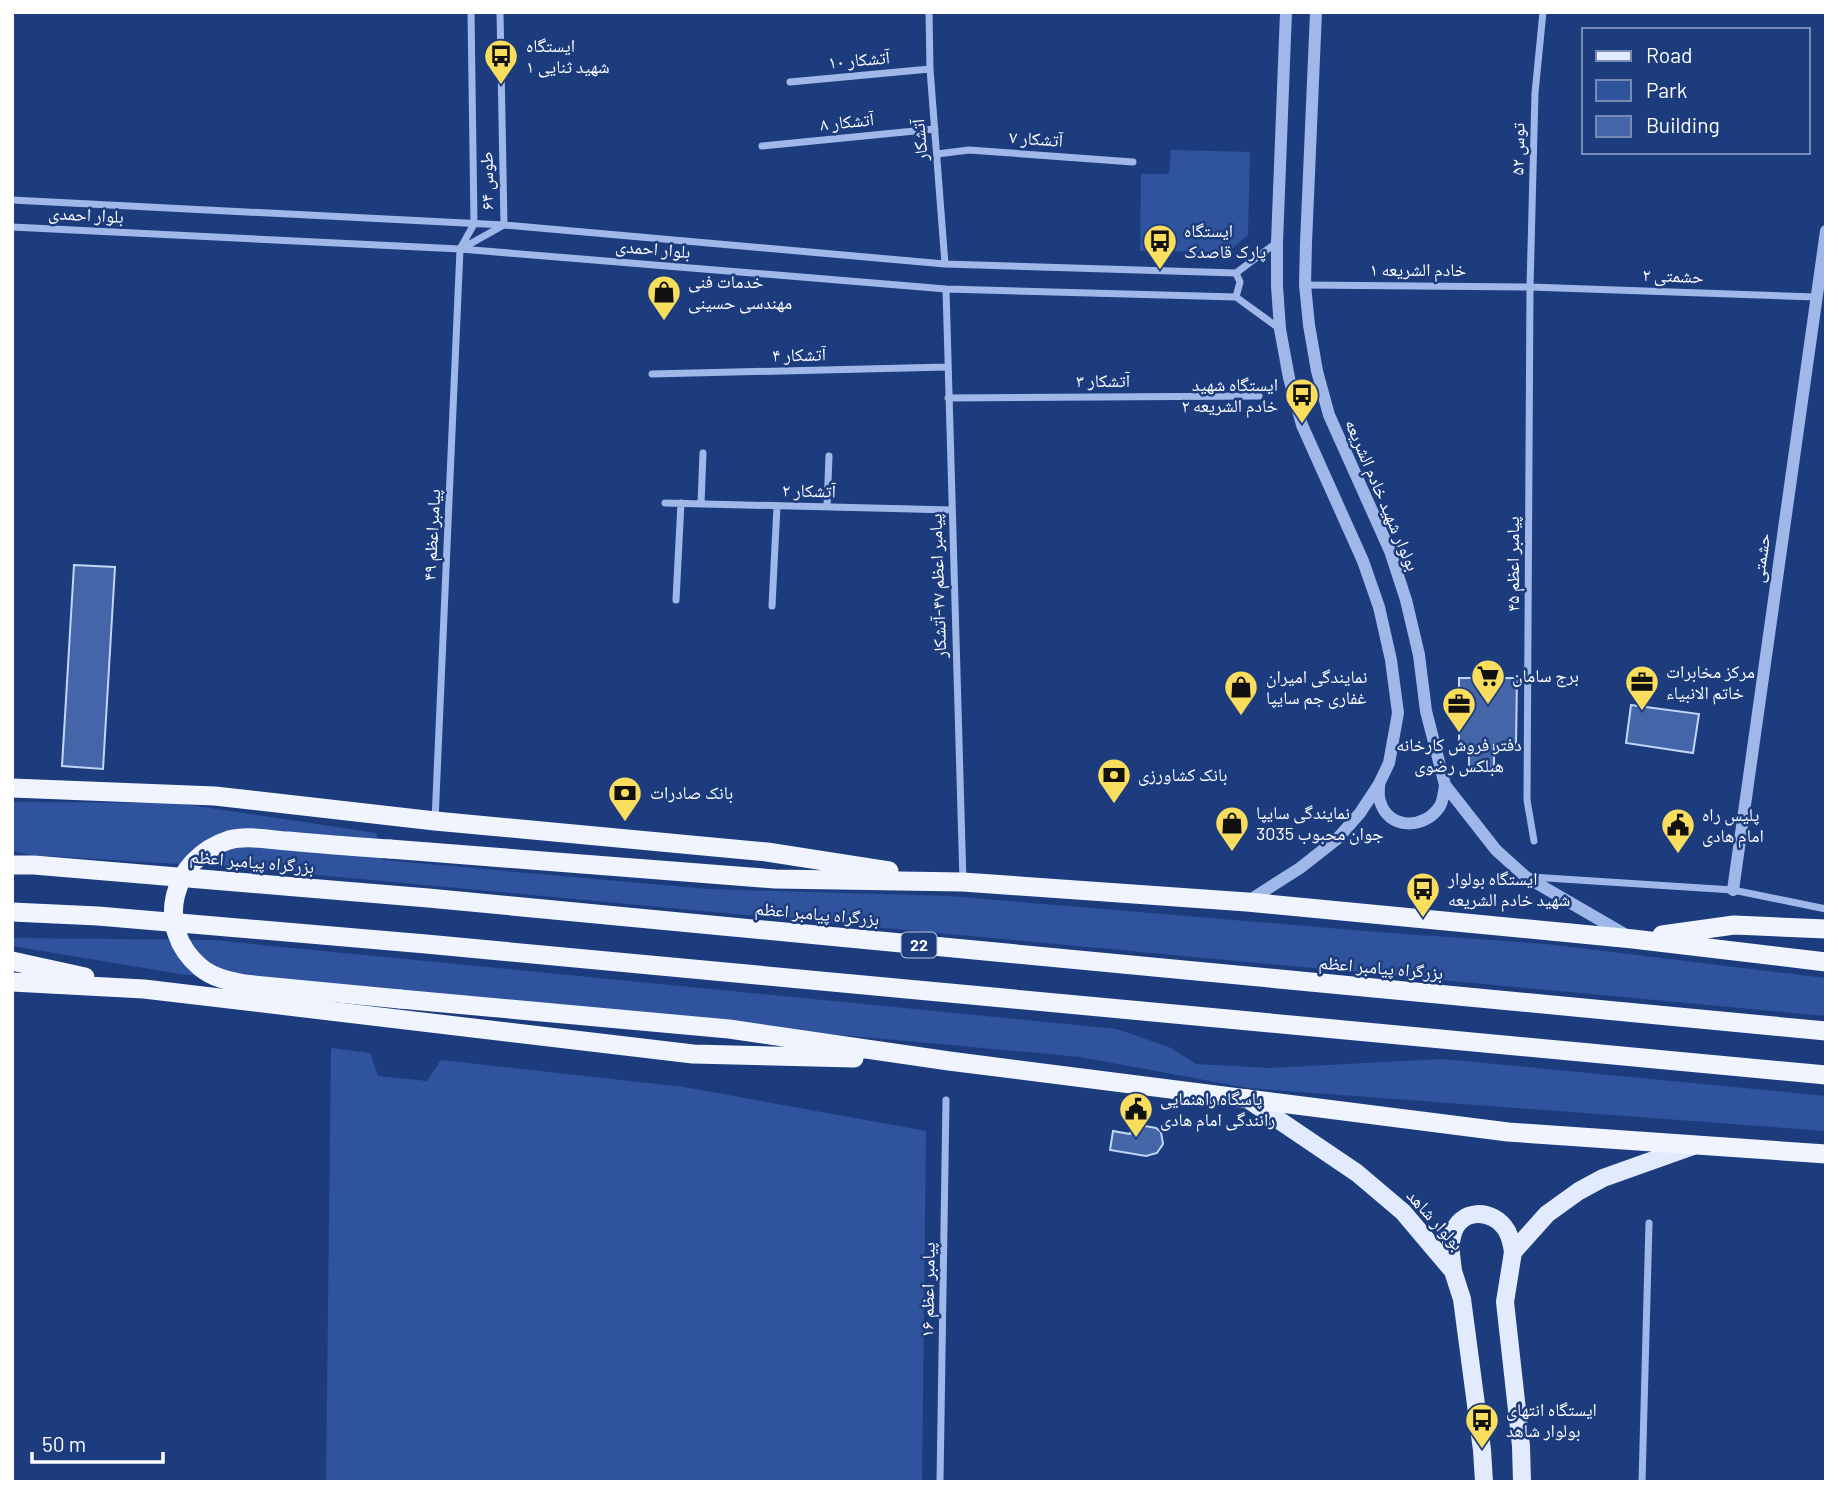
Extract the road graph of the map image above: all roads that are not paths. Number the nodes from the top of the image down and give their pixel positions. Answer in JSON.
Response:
{"nodes":[{"id":1,"x":471,"y":12,"type":"edge"},
{"id":2,"x":500,"y":12,"type":"edge"},
{"id":3,"x":929,"y":12,"type":"edge"},
{"id":4,"x":1286,"y":12,"type":"edge"},
{"id":5,"x":1316,"y":12,"type":"edge"},
{"id":6,"x":1543,"y":12,"type":"edge"},
{"id":7,"x":930,"y":69,"type":"junction"},
{"id":8,"x":790,"y":82,"type":"dead end"},
{"id":9,"x":935,"y":129,"type":"junction"},
{"id":10,"x":762,"y":146,"type":"dead end"},
{"id":11,"x":937,"y":154,"type":"junction"},
{"id":12,"x":1133,"y":162,"type":"dead end"},
{"id":13,"x":12,"y":200,"type":"edge"},
{"id":14,"x":474,"y":224,"type":"junction"},
{"id":15,"x":504,"y":226,"type":"junction"},
{"id":16,"x":12,"y":227,"type":"edge"},
{"id":17,"x":1826,"y":231,"type":"edge"},
{"id":18,"x":1277,"y":242,"type":"junction"},
{"id":19,"x":460,"y":249,"type":"junction"},
{"id":20,"x":945,"y":264,"type":"junction"},
{"id":21,"x":1236,"y":273,"type":"junction"},
{"id":22,"x":1306,"y":285,"type":"junction"},
{"id":23,"x":1530,"y":287,"type":"junction"},
{"id":24,"x":946,"y":289,"type":"junction"},
{"id":25,"x":1236,"y":297,"type":"junction"},
{"id":26,"x":1816,"y":297,"type":"junction"},
{"id":27,"x":1280,"y":330,"type":"junction"},
{"id":28,"x":947,"y":367,"type":"junction"},
{"id":29,"x":652,"y":374,"type":"dead end"},
{"id":30,"x":1259,"y":396,"type":"dead end"},
{"id":31,"x":948,"y":398,"type":"junction"},
{"id":32,"x":703,"y":453,"type":"dead end"},
{"id":33,"x":830,"y":456,"type":"dead end"},
{"id":34,"x":665,"y":503,"type":"dead end"},
{"id":35,"x":681,"y":503,"type":"junction"},
{"id":36,"x":701,"y":504,"type":"junction"},
{"id":37,"x":777,"y":506,"type":"junction"},
{"id":38,"x":827,"y":507,"type":"junction"},
{"id":39,"x":952,"y":510,"type":"junction"},
{"id":40,"x":676,"y":600,"type":"dead end"},
{"id":41,"x":772,"y":606,"type":"dead end"},
{"id":42,"x":1379,"y":784,"type":"junction"},
{"id":43,"x":1446,"y":785,"type":"junction"},
{"id":44,"x":12,"y":788,"type":"edge"},
{"id":45,"x":435,"y":821,"type":"junction"},
{"id":46,"x":1534,"y":841,"type":"dead end"},
{"id":47,"x":12,"y":862,"type":"edge"},
{"id":48,"x":1526,"y":877,"type":"junction"},
{"id":49,"x":962,"y":882,"type":"junction"},
{"id":50,"x":1733,"y":890,"type":"junction"},
{"id":51,"x":1247,"y":902,"type":"junction"},
{"id":52,"x":1826,"y":909,"type":"edge"},
{"id":53,"x":12,"y":912,"type":"edge"},
{"id":54,"x":1826,"y":929,"type":"edge"},
{"id":55,"x":1633,"y":939,"type":"junction"},
{"id":56,"x":12,"y":961,"type":"edge"},
{"id":57,"x":1826,"y":962,"type":"edge"},
{"id":58,"x":12,"y":982,"type":"edge"},
{"id":59,"x":144,"y":989,"type":"junction"},
{"id":60,"x":1826,"y":1031,"type":"edge"},
{"id":61,"x":949,"y":1061,"type":"junction"},
{"id":62,"x":1826,"y":1075,"type":"edge"},
{"id":63,"x":1246,"y":1098,"type":"junction"},
{"id":64,"x":946,"y":1100,"type":"dead end"},
{"id":65,"x":1693,"y":1146,"type":"junction"},
{"id":66,"x":1826,"y":1154,"type":"edge"},
{"id":67,"x":1649,"y":1223,"type":"dead end"},
{"id":68,"x":1513,"y":1252,"type":"junction"},
{"id":69,"x":1453,"y":1271,"type":"junction"},
{"id":70,"x":940,"y":1482,"type":"edge"},
{"id":71,"x":1484,"y":1482,"type":"edge"},
{"id":72,"x":1522,"y":1482,"type":"edge"},
{"id":73,"x":1642,"y":1482,"type":"edge"}],
"edges":[{"from":1,"to":14,"type":"street","name":"طوس ۶۴"},
{"from":2,"to":15,"type":"street","name":"طوس ۶۴"},
{"from":3,"to":7,"type":"street","name":"آتشکار"},
{"from":4,"to":18,"type":"street"},
{"from":5,"to":22,"type":"street","name":"بولوار شهید خادم الشریعه"},
{"from":6,"to":23,"type":"street","name":"توس ۵۲"},
{"from":7,"to":8,"type":"street","name":"آتشکار ۱۰"},
{"from":7,"to":9,"type":"street","name":"آتشکار"},
{"from":9,"to":10,"type":"street","name":"آتشکار ۸"},
{"from":9,"to":11,"type":"street","name":"آتشکار"},
{"from":11,"to":12,"type":"street","name":"آتشکار ۷"},
{"from":11,"to":20,"type":"street","name":"آتشکار"},
{"from":13,"to":14,"type":"street","name":"بلوار احمدی"},
{"from":14,"to":15,"type":"street","name":"بلوار احمدی"},
{"from":14,"to":19,"type":"street","name":"طوس ۶۴"},
{"from":15,"to":19,"type":"street","name":"طوس ۶۴"},
{"from":15,"to":20,"type":"street","name":"بلوار احمدی"},
{"from":16,"to":19,"type":"street","name":"بلوار احمدی"},
{"from":17,"to":26,"type":"street","name":"حشمتی"},
{"from":18,"to":21,"type":"street"},
{"from":18,"to":27,"type":"street"},
{"from":19,"to":24,"type":"street","name":"بلوار احمدی"},
{"from":19,"to":45,"type":"street","name":"پیامبراعظم ۴۹"},
{"from":20,"to":21,"type":"street","name":"بلوار احمدی"},
{"from":21,"to":25,"type":"street"},
{"from":22,"to":23,"type":"street","name":"خادم الشریعه ۱"},
{"from":22,"to":43,"type":"street","name":"بولوار شهید خادم الشریعه"},
{"from":23,"to":26,"type":"street","name":"حشمتی ۲"},
{"from":23,"to":46,"type":"street","name":"پیامبر اعظم ۴۵"},
{"from":24,"to":25,"type":"street","name":"بلوار احمدی"},
{"from":24,"to":28,"type":"street","name":"پیامبر اعظم ۴۷-آتشکار"},
{"from":25,"to":27,"type":"street"},
{"from":26,"to":50,"type":"street","name":"حشمتی"},
{"from":27,"to":42,"type":"street"},
{"from":28,"to":29,"type":"street","name":"آتشکار ۴"},
{"from":28,"to":31,"type":"street","name":"پیامبر اعظم ۴۷-آتشکار"},
{"from":30,"to":31,"type":"street","name":"آتشکار ۳"},
{"from":31,"to":39,"type":"street","name":"پیامبر اعظم ۴۷-آتشکار"},
{"from":32,"to":36,"type":"street"},
{"from":33,"to":38,"type":"street"},
{"from":34,"to":35,"type":"street","name":"آتشکار ۲"},
{"from":35,"to":36,"type":"street","name":"آتشکار ۲"},
{"from":35,"to":40,"type":"street"},
{"from":36,"to":37,"type":"street","name":"آتشکار ۲"},
{"from":37,"to":38,"type":"street","name":"آتشکار ۲"},
{"from":37,"to":41,"type":"street"},
{"from":38,"to":39,"type":"street","name":"آتشکار ۲"},
{"from":39,"to":49,"type":"street","name":"پیامبر اعظم ۴۷-آتشکار"},
{"from":42,"to":43,"type":"street"},
{"from":42,"to":51,"type":"street"},
{"from":43,"to":48,"type":"street","name":"بولوار شهید خادم الشریعه"},
{"from":44,"to":45,"type":"highway"},
{"from":45,"to":49,"type":"highway"},
{"from":47,"to":60,"type":"highway","name":"بزرگراه پیامبر اعظم","number":"22"},
{"from":48,"to":50,"type":"street"},
{"from":48,"to":55,"type":"street","name":"بولوار شهید خادم الشریعه"},
{"from":49,"to":51,"type":"highway"},
{"from":49,"to":61,"type":"highway","bridge":true},
{"from":50,"to":52,"type":"street"},
{"from":51,"to":55,"type":"highway"},
{"from":53,"to":62,"type":"highway"},
{"from":54,"to":55,"type":"highway"},
{"from":55,"to":57,"type":"highway"},
{"from":56,"to":59,"type":"highway"},
{"from":58,"to":59,"type":"highway"},
{"from":59,"to":61,"type":"highway"},
{"from":61,"to":63,"type":"highway"},
{"from":63,"to":65,"type":"highway"},
{"from":63,"to":69,"type":"main road","name":"بولوار شاهد"},
{"from":64,"to":70,"type":"street","name":"پیامبر اعظم ۱۶"},
{"from":65,"to":66,"type":"highway"},
{"from":65,"to":68,"type":"main road"},
{"from":67,"to":73,"type":"street"},
{"from":68,"to":69,"type":"main road"},
{"from":68,"to":72,"type":"main road"},
{"from":69,"to":71,"type":"main road","name":"بولوار شاهد"}]}
